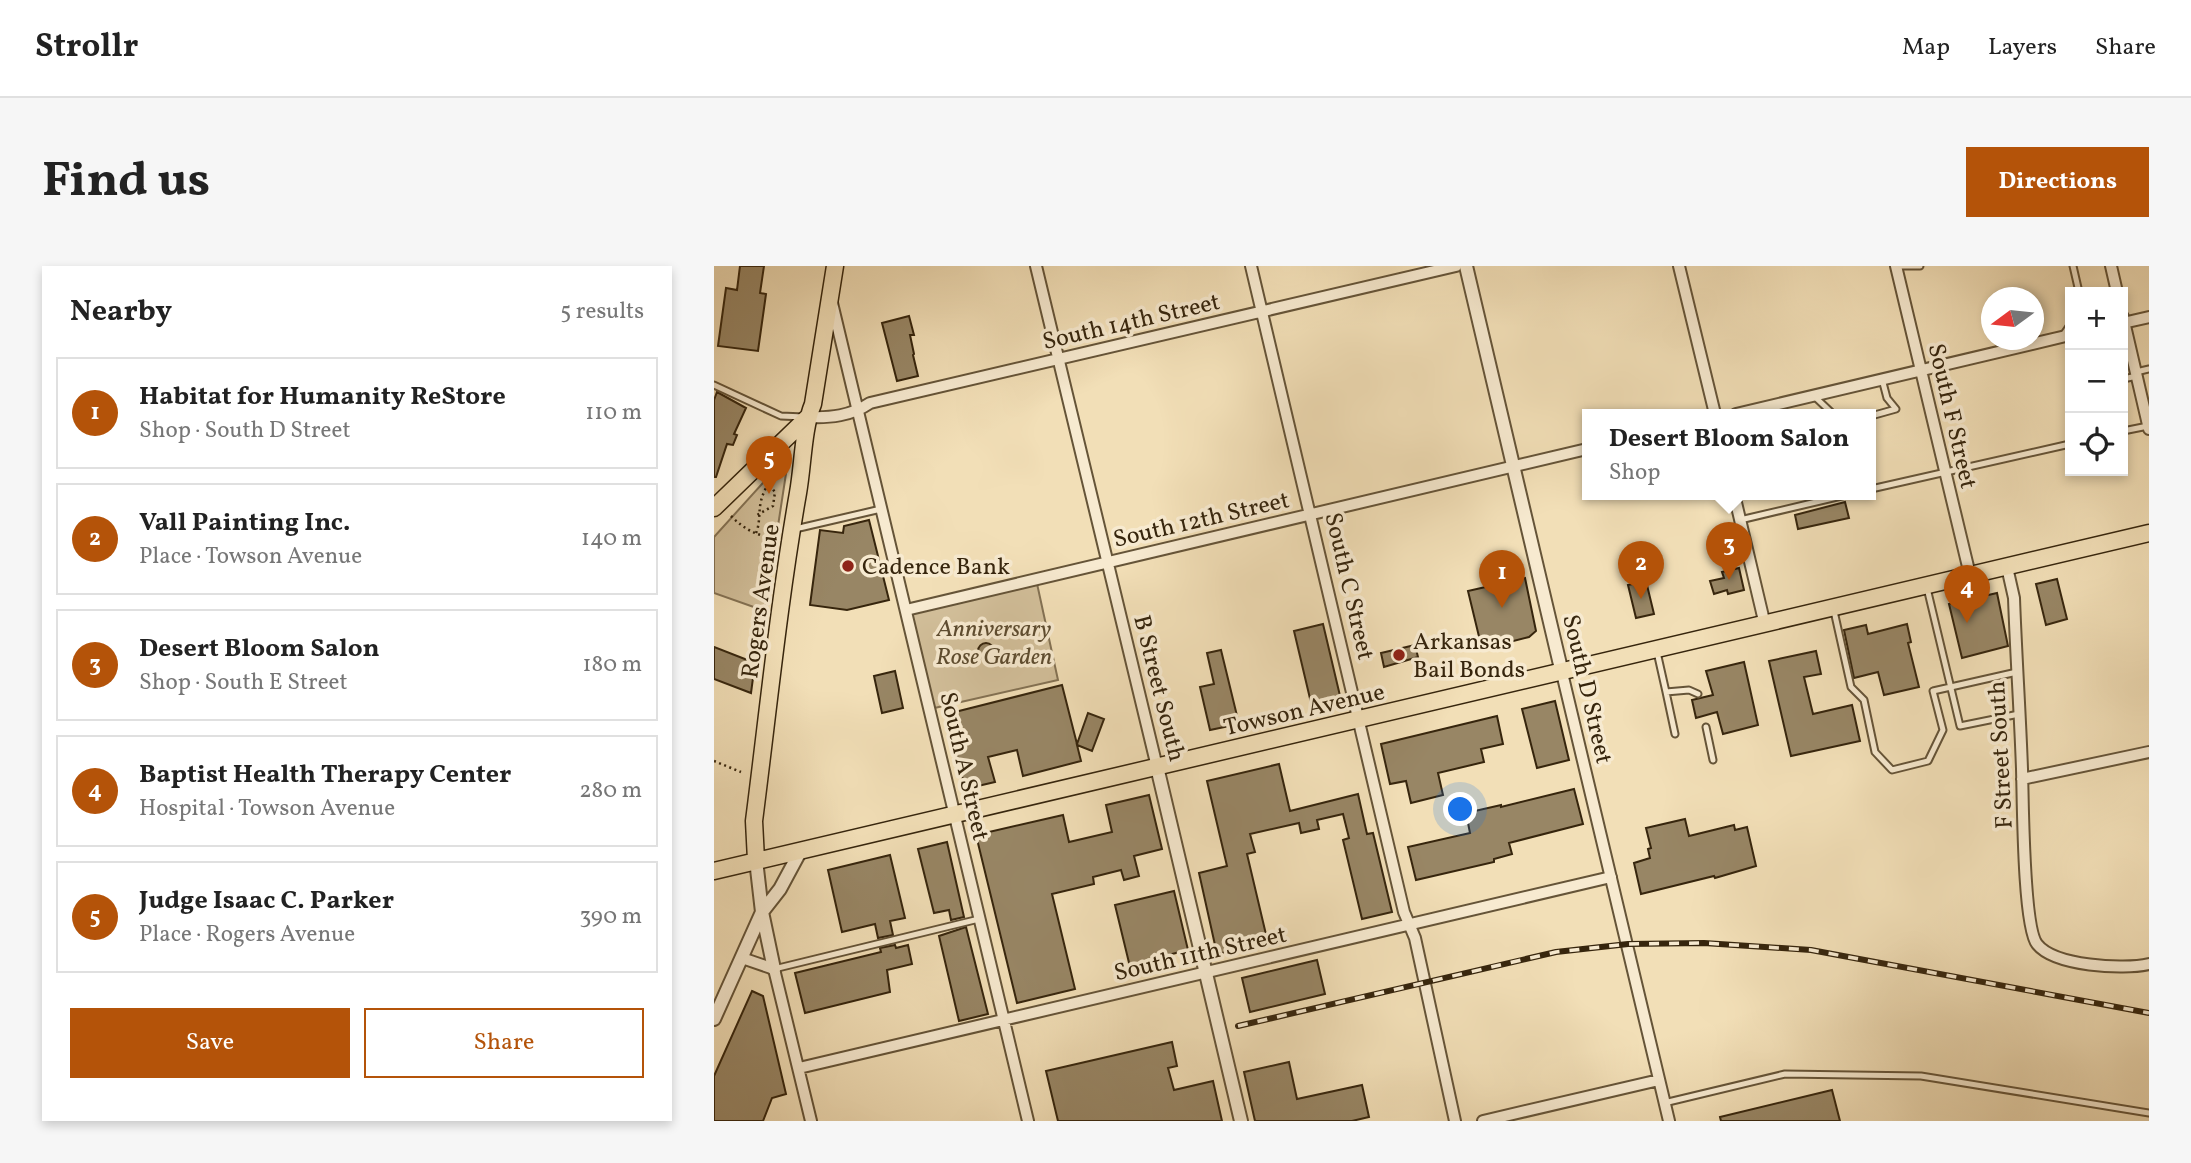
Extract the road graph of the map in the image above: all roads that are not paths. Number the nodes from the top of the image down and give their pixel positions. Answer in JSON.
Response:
{"nodes":[{"id":1,"x":835,"y":266,"type":"edge"},
{"id":2,"x":1036,"y":266,"type":"edge"},
{"id":3,"x":1251,"y":266,"type":"edge"},
{"id":4,"x":1456,"y":266,"type":"edge"},
{"id":5,"x":1465,"y":266,"type":"edge"},
{"id":6,"x":1679,"y":266,"type":"edge"},
{"id":7,"x":1898,"y":266,"type":"edge"},
{"id":8,"x":1920,"y":266,"type":"edge"},
{"id":9,"x":2073,"y":266,"type":"edge"},
{"id":10,"x":2111,"y":266,"type":"edge"},
{"id":11,"x":2078,"y":287,"type":"edge"},
{"id":12,"x":2116,"y":287,"type":"edge"},
{"id":13,"x":830,"y":298,"type":"junction"},
{"id":14,"x":1262,"y":312,"type":"junction"},
{"id":15,"x":2149,"y":317,"type":"edge"},
{"id":16,"x":2128,"y":320,"type":"edge"},
{"id":17,"x":2065,"y":336,"type":"edge"},
{"id":18,"x":2128,"y":341,"type":"edge"},
{"id":19,"x":1059,"y":359,"type":"junction"},
{"id":20,"x":2149,"y":369,"type":"edge"},
{"id":21,"x":1921,"y":370,"type":"junction"},
{"id":22,"x":2136,"y":374,"type":"junction"},
{"id":23,"x":2128,"y":377,"type":"edge"},
{"id":24,"x":1882,"y":379,"type":"junction"},
{"id":25,"x":714,"y":385,"type":"edge"},
{"id":26,"x":1814,"y":396,"type":"junction"},
{"id":27,"x":1714,"y":409,"type":"edge"},
{"id":28,"x":1758,"y":409,"type":"edge"},
{"id":29,"x":1828,"y":409,"type":"edge"},
{"id":30,"x":858,"y":411,"type":"junction"},
{"id":31,"x":1876,"y":415,"type":"edge"},
{"id":32,"x":808,"y":417,"type":"junction"},
{"id":33,"x":2149,"y":428,"type":"edge"},
{"id":34,"x":2128,"y":430,"type":"edge"},
{"id":35,"x":2065,"y":444,"type":"edge"},
{"id":36,"x":1582,"y":450,"type":"edge"},
{"id":37,"x":1514,"y":467,"type":"junction"},
{"id":38,"x":1945,"y":472,"type":"junction"},
{"id":39,"x":1876,"y":488,"type":"edge"},
{"id":40,"x":1735,"y":500,"type":"edge"},
{"id":41,"x":1825,"y":500,"type":"edge"},
{"id":42,"x":716,"y":504,"type":"edge"},
{"id":43,"x":882,"y":509,"type":"junction"},
{"id":44,"x":1311,"y":514,"type":"junction"},
{"id":45,"x":1740,"y":520,"type":"junction"},
{"id":46,"x":2149,"y":533,"type":"edge"},
{"id":47,"x":785,"y":534,"type":"junction"},
{"id":48,"x":1108,"y":562,"type":"junction"},
{"id":49,"x":2007,"y":566,"type":"junction"},
{"id":50,"x":1970,"y":575,"type":"junction"},
{"id":51,"x":1926,"y":585,"type":"junction"},
{"id":52,"x":1833,"y":609,"type":"junction"},
{"id":53,"x":906,"y":610,"type":"junction"},
{"id":54,"x":1765,"y":625,"type":"junction"},
{"id":55,"x":1657,"y":650,"type":"junction"},
{"id":56,"x":2017,"y":672,"type":"junction"},
{"id":57,"x":1562,"y":673,"type":"junction"},
{"id":58,"x":1951,"y":687,"type":"junction"},
{"id":59,"x":1666,"y":692,"type":"junction"},
{"id":60,"x":1698,"y":694,"type":"dead end"},
{"id":61,"x":2019,"y":714,"type":"junction"},
{"id":62,"x":1360,"y":719,"type":"junction"},
{"id":63,"x":1706,"y":727,"type":"dead end"},
{"id":64,"x":1675,"y":734,"type":"dead end"},
{"id":65,"x":2149,"y":752,"type":"edge"},
{"id":66,"x":1713,"y":760,"type":"dead end"},
{"id":67,"x":1157,"y":767,"type":"junction"},
{"id":68,"x":2022,"y":779,"type":"junction"},
{"id":69,"x":955,"y":814,"type":"junction"},
{"id":70,"x":802,"y":850,"type":"junction"},
{"id":71,"x":756,"y":860,"type":"junction"},
{"id":72,"x":714,"y":871,"type":"edge"},
{"id":73,"x":1611,"y":877,"type":"junction"},
{"id":74,"x":762,"y":912,"type":"junction"},
{"id":75,"x":980,"y":919,"type":"junction"},
{"id":76,"x":1410,"y":926,"type":"junction"},
{"id":77,"x":742,"y":958,"type":"junction"},
{"id":78,"x":2149,"y":964,"type":"edge"},
{"id":79,"x":774,"y":969,"type":"junction"},
{"id":80,"x":1206,"y":972,"type":"junction"},
{"id":81,"x":714,"y":1019,"type":"edge"},
{"id":82,"x":1004,"y":1020,"type":"junction"},
{"id":83,"x":799,"y":1068,"type":"junction"},
{"id":84,"x":1659,"y":1080,"type":"junction"},
{"id":85,"x":1664,"y":1102,"type":"junction"},
{"id":86,"x":2149,"y":1113,"type":"edge"},
{"id":87,"x":811,"y":1121,"type":"edge"},
{"id":88,"x":1028,"y":1121,"type":"edge"},
{"id":89,"x":1241,"y":1121,"type":"edge"},
{"id":90,"x":1455,"y":1121,"type":"edge"},
{"id":91,"x":1483,"y":1121,"type":"edge"},
{"id":92,"x":1669,"y":1121,"type":"edge"}],
"edges":[{"from":1,"to":13,"type":"main road","name":"Rogers Avenue"},
{"from":2,"to":19,"type":"street","name":"B Street South"},
{"from":3,"to":14,"type":"street","name":"South C Street"},
{"from":4,"to":14,"type":"street","name":"South 14th Street"},
{"from":5,"to":37,"type":"street","name":"South D Street"},
{"from":6,"to":27,"type":"street"},
{"from":7,"to":8,"type":"lane"},
{"from":7,"to":21,"type":"street","name":"South F Street"},
{"from":9,"to":11,"type":"lane"},
{"from":10,"to":12,"type":"street"},
{"from":13,"to":30,"type":"street","name":"South A Street"},
{"from":13,"to":32,"type":"main road","name":"Rogers Avenue"},
{"from":14,"to":19,"type":"street","name":"South 14th Street"},
{"from":14,"to":44,"type":"street","name":"South C Street"},
{"from":15,"to":16,"type":"street"},
{"from":17,"to":21,"type":"street"},
{"from":18,"to":22,"type":"street"},
{"from":19,"to":30,"type":"street","name":"South 14th Street"},
{"from":19,"to":48,"type":"street","name":"B Street South"},
{"from":20,"to":22,"type":"lane"},
{"from":21,"to":24,"type":"street"},
{"from":21,"to":38,"type":"street","name":"South F Street"},
{"from":22,"to":23,"type":"lane"},
{"from":22,"to":33,"type":"street"},
{"from":24,"to":26,"type":"street"},
{"from":24,"to":31,"type":"lane"},
{"from":25,"to":32,"type":"lane"},
{"from":26,"to":28,"type":"street"},
{"from":26,"to":29,"type":"lane"},
{"from":30,"to":32,"type":"street","name":"South 14th Street"},
{"from":30,"to":43,"type":"street","name":"South A Street"},
{"from":32,"to":42,"type":"main road"},
{"from":32,"to":47,"type":"main road","name":"Rogers Avenue"},
{"from":33,"to":34,"type":"lane"},
{"from":35,"to":38,"type":"lane"},
{"from":36,"to":37,"type":"street","name":"South 12th Street"},
{"from":37,"to":44,"type":"street","name":"South 12th Street"},
{"from":37,"to":57,"type":"street","name":"South D Street"},
{"from":38,"to":39,"type":"lane"},
{"from":38,"to":50,"type":"street","name":"South F Street"},
{"from":40,"to":45,"type":"street"},
{"from":41,"to":45,"type":"lane"},
{"from":43,"to":47,"type":"lane"},
{"from":43,"to":53,"type":"street","name":"South A Street"},
{"from":44,"to":48,"type":"street","name":"South 12th Street"},
{"from":44,"to":62,"type":"street","name":"South C Street"},
{"from":45,"to":54,"type":"street"},
{"from":46,"to":49,"type":"main road","name":"Towson Avenue"},
{"from":47,"to":71,"type":"main road","name":"Rogers Avenue"},
{"from":48,"to":53,"type":"street","name":"South 12th Street"},
{"from":48,"to":67,"type":"street","name":"B Street South"},
{"from":49,"to":50,"type":"main road","name":"Towson Avenue"},
{"from":49,"to":56,"type":"street","name":"F Street South"},
{"from":50,"to":51,"type":"main road","name":"Towson Avenue"},
{"from":51,"to":52,"type":"main road","name":"Towson Avenue"},
{"from":51,"to":58,"type":"lane"},
{"from":52,"to":54,"type":"main road","name":"Towson Avenue"},
{"from":52,"to":58,"type":"lane"},
{"from":53,"to":69,"type":"street","name":"South A Street"},
{"from":54,"to":55,"type":"main road","name":"Towson Avenue"},
{"from":55,"to":57,"type":"main road","name":"Towson Avenue"},
{"from":55,"to":59,"type":"lane"},
{"from":56,"to":58,"type":"lane"},
{"from":56,"to":61,"type":"street","name":"F Street South"},
{"from":57,"to":62,"type":"main road","name":"Towson Avenue"},
{"from":57,"to":73,"type":"street","name":"South D Street"},
{"from":58,"to":61,"type":"lane"},
{"from":59,"to":60,"type":"lane"},
{"from":59,"to":64,"type":"lane"},
{"from":61,"to":68,"type":"street","name":"F Street South"},
{"from":62,"to":67,"type":"main road","name":"Towson Avenue"},
{"from":62,"to":76,"type":"street","name":"South C Street"},
{"from":63,"to":66,"type":"lane"},
{"from":65,"to":68,"type":"street"},
{"from":67,"to":69,"type":"main road","name":"Towson Avenue"},
{"from":67,"to":80,"type":"street","name":"B Street South"},
{"from":68,"to":78,"type":"street","name":"F Street South"},
{"from":69,"to":70,"type":"main road","name":"Towson Avenue"},
{"from":69,"to":75,"type":"street","name":"South A Street"},
{"from":70,"to":71,"type":"main road","name":"Towson Avenue"},
{"from":70,"to":74,"type":"street"},
{"from":71,"to":72,"type":"main road","name":"Towson Avenue"},
{"from":71,"to":74,"type":"street"},
{"from":73,"to":76,"type":"street","name":"South 11th Street"},
{"from":73,"to":84,"type":"street","name":"South D Street"},
{"from":74,"to":77,"type":"street"},
{"from":74,"to":79,"type":"street"},
{"from":75,"to":79,"type":"lane"},
{"from":75,"to":82,"type":"street","name":"South A Street"},
{"from":76,"to":80,"type":"street","name":"South 11th Street"},
{"from":76,"to":90,"type":"street","name":"South C Street"},
{"from":77,"to":79,"type":"street"},
{"from":77,"to":81,"type":"street"},
{"from":79,"to":83,"type":"street"},
{"from":80,"to":82,"type":"street","name":"South 11th Street"},
{"from":80,"to":89,"type":"street","name":"B Street South"},
{"from":82,"to":83,"type":"street","name":"South 11th Street"},
{"from":82,"to":88,"type":"street","name":"South A Street"},
{"from":83,"to":87,"type":"street"},
{"from":84,"to":85,"type":"street","name":"South D Street"},
{"from":84,"to":91,"type":"street"},
{"from":85,"to":86,"type":"lane"},
{"from":85,"to":92,"type":"street","name":"South D Street"}]}
